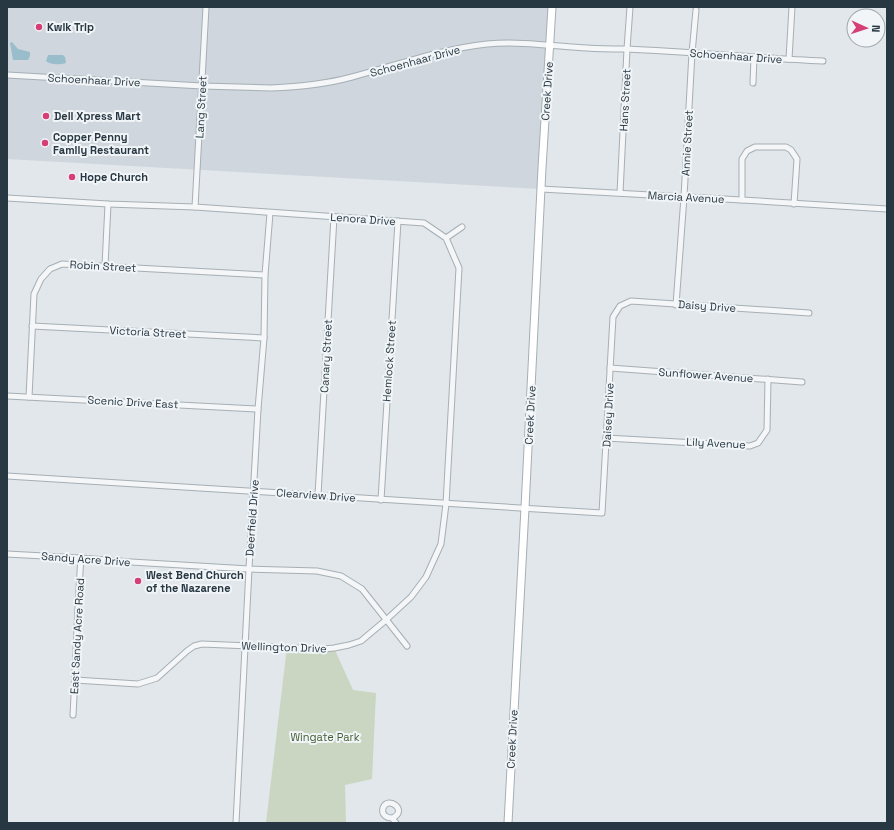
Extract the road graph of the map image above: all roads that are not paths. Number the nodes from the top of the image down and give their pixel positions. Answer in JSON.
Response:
{"nodes":[{"id":1,"x":206,"y":7,"type":"edge"},
{"id":2,"x":552,"y":7,"type":"edge"},
{"id":3,"x":630,"y":7,"type":"edge"},
{"id":4,"x":792,"y":7,"type":"edge"},
{"id":5,"x":696,"y":10,"type":"dead end"},
{"id":6,"x":550,"y":46,"type":"junction"},
{"id":7,"x":627,"y":49,"type":"junction"},
{"id":8,"x":692,"y":53,"type":"junction"},
{"id":9,"x":754,"y":57,"type":"junction"},
{"id":10,"x":789,"y":59,"type":"junction"},
{"id":11,"x":823,"y":62,"type":"dead end"},
{"id":12,"x":7,"y":75,"type":"edge"},
{"id":13,"x":753,"y":83,"type":"dead end"},
{"id":14,"x":202,"y":86,"type":"junction"},
{"id":15,"x":542,"y":189,"type":"junction"},
{"id":16,"x":620,"y":193,"type":"junction"},
{"id":17,"x":684,"y":197,"type":"junction"},
{"id":18,"x":7,"y":198,"type":"edge"},
{"id":19,"x":742,"y":200,"type":"junction"},
{"id":20,"x":108,"y":204,"type":"junction"},
{"id":21,"x":794,"y":204,"type":"junction"},
{"id":22,"x":195,"y":207,"type":"junction"},
{"id":23,"x":887,"y":209,"type":"edge"},
{"id":24,"x":270,"y":213,"type":"junction"},
{"id":25,"x":334,"y":217,"type":"junction"},
{"id":26,"x":398,"y":222,"type":"junction"},
{"id":27,"x":462,"y":227,"type":"dead end"},
{"id":28,"x":446,"y":238,"type":"junction"},
{"id":29,"x":105,"y":266,"type":"junction"},
{"id":30,"x":265,"y":275,"type":"junction"},
{"id":31,"x":676,"y":304,"type":"junction"},
{"id":32,"x":808,"y":313,"type":"dead end"},
{"id":33,"x":612,"y":317,"type":"joint"},
{"id":34,"x":32,"y":326,"type":"junction"},
{"id":35,"x":264,"y":338,"type":"junction"},
{"id":36,"x":610,"y":368,"type":"junction"},
{"id":37,"x":768,"y":379,"type":"junction"},
{"id":38,"x":802,"y":382,"type":"dead end"},
{"id":39,"x":7,"y":396,"type":"edge"},
{"id":40,"x":29,"y":397,"type":"junction"},
{"id":41,"x":258,"y":409,"type":"junction"},
{"id":42,"x":606,"y":438,"type":"junction"},
{"id":43,"x":7,"y":476,"type":"edge"},
{"id":44,"x":254,"y":492,"type":"junction"},
{"id":45,"x":318,"y":495,"type":"junction"},
{"id":46,"x":381,"y":500,"type":"junction"},
{"id":47,"x":446,"y":504,"type":"junction"},
{"id":48,"x":525,"y":508,"type":"junction"},
{"id":49,"x":602,"y":513,"type":"joint"},
{"id":50,"x":7,"y":554,"type":"edge"},
{"id":51,"x":81,"y":558,"type":"junction"},
{"id":52,"x":249,"y":569,"type":"junction"},
{"id":53,"x":386,"y":620,"type":"junction"},
{"id":54,"x":246,"y":645,"type":"junction"},
{"id":55,"x":407,"y":646,"type":"dead end"},
{"id":56,"x":75,"y":680,"type":"junction"},
{"id":57,"x":73,"y":715,"type":"dead end"},
{"id":58,"x":236,"y":823,"type":"edge"},
{"id":59,"x":508,"y":823,"type":"edge"}],
"edges":[{"from":1,"to":14,"type":"street","name":"Lang Street"},
{"from":2,"to":6,"type":"street","name":"Creek Drive"},
{"from":3,"to":7,"type":"street","name":"Hans Street"},
{"from":4,"to":10,"type":"street"},
{"from":5,"to":8,"type":"street","name":"Annie Street"},
{"from":6,"to":7,"type":"street","name":"Schoenhaar Drive"},
{"from":6,"to":14,"type":"street","name":"Schoenhaar Drive"},
{"from":6,"to":15,"type":"street","name":"Creek Drive"},
{"from":7,"to":8,"type":"street","name":"Schoenhaar Drive"},
{"from":7,"to":16,"type":"street","name":"Hans Street"},
{"from":8,"to":9,"type":"street","name":"Schoenhaar Drive"},
{"from":8,"to":17,"type":"street","name":"Annie Street"},
{"from":9,"to":10,"type":"street","name":"Schoenhaar Drive"},
{"from":9,"to":13,"type":"street"},
{"from":10,"to":11,"type":"street","name":"Schoenhaar Drive"},
{"from":12,"to":14,"type":"street","name":"Schoenhaar Drive"},
{"from":14,"to":22,"type":"street","name":"Lang Street"},
{"from":15,"to":16,"type":"street","name":"Marcia Avenue"},
{"from":15,"to":48,"type":"street","name":"Creek Drive"},
{"from":16,"to":17,"type":"street","name":"Marcia Avenue"},
{"from":17,"to":19,"type":"street","name":"Marcia Avenue"},
{"from":17,"to":31,"type":"street","name":"Annie Street"},
{"from":18,"to":20,"type":"street","name":"Lenora Drive"},
{"from":19,"to":21,"type":"street","name":"Marcia Avenue"},
{"from":19,"to":21,"type":"street"},
{"from":20,"to":22,"type":"street","name":"Lenora Drive"},
{"from":20,"to":29,"type":"street"},
{"from":21,"to":23,"type":"street","name":"Marcia Avenue"},
{"from":22,"to":24,"type":"street","name":"Lenora Drive"},
{"from":24,"to":25,"type":"street","name":"Lenora Drive"},
{"from":24,"to":30,"type":"street","name":"Deerfield Drive"},
{"from":25,"to":26,"type":"street","name":"Lenora Drive"},
{"from":25,"to":45,"type":"street","name":"Canary Street"},
{"from":26,"to":28,"type":"street","name":"Lenora Drive"},
{"from":26,"to":46,"type":"street","name":"Hemlock Street"},
{"from":27,"to":28,"type":"street"},
{"from":28,"to":47,"type":"street"},
{"from":29,"to":30,"type":"street","name":"Robin Street"},
{"from":29,"to":34,"type":"street","name":"Robin Street"},
{"from":30,"to":35,"type":"street","name":"Deerfield Drive"},
{"from":31,"to":32,"type":"street","name":"Daisy Drive"},
{"from":31,"to":33,"type":"street","name":"Daisy Drive"},
{"from":33,"to":36,"type":"street","name":"Daisey Drive"},
{"from":34,"to":35,"type":"street","name":"Victoria Street"},
{"from":34,"to":40,"type":"street","name":"Robin Street"},
{"from":35,"to":41,"type":"street","name":"Deerfield Drive"},
{"from":36,"to":37,"type":"street","name":"Sunflower Avenue"},
{"from":36,"to":42,"type":"street","name":"Daisey Drive"},
{"from":37,"to":38,"type":"street","name":"Sunflower Avenue"},
{"from":37,"to":42,"type":"street","name":"Lily Avenue"},
{"from":39,"to":40,"type":"street","name":"Scenic Drive East"},
{"from":40,"to":41,"type":"street","name":"Scenic Drive East"},
{"from":41,"to":44,"type":"street","name":"Deerfield Drive"},
{"from":42,"to":49,"type":"street","name":"Daisey Drive"},
{"from":43,"to":44,"type":"street","name":"Clearview Drive"},
{"from":44,"to":45,"type":"street","name":"Clearview Drive"},
{"from":44,"to":52,"type":"street","name":"Deerfield Drive"},
{"from":45,"to":46,"type":"street","name":"Clearview Drive"},
{"from":46,"to":47,"type":"street","name":"Clearview Drive"},
{"from":47,"to":48,"type":"street","name":"Clearview Drive"},
{"from":47,"to":53,"type":"street","name":"Wellington Drive"},
{"from":48,"to":49,"type":"street","name":"Clearview Drive"},
{"from":48,"to":59,"type":"street","name":"Creek Drive"},
{"from":50,"to":51,"type":"street","name":"Sandy Acre Drive"},
{"from":51,"to":52,"type":"street","name":"Sandy Acre Drive"},
{"from":51,"to":56,"type":"street","name":"East Sandy Acre Road"},
{"from":52,"to":53,"type":"street","name":"Sandy Acre Drive"},
{"from":52,"to":54,"type":"street","name":"Deerfield Drive"},
{"from":53,"to":54,"type":"street","name":"Wellington Drive"},
{"from":53,"to":55,"type":"street","name":"Sandy Acre Drive"},
{"from":54,"to":56,"type":"street","name":"Wellington Drive"},
{"from":54,"to":58,"type":"street","name":"Deerfield Drive"},
{"from":56,"to":57,"type":"street","name":"East Sandy Acre Road"}]}
